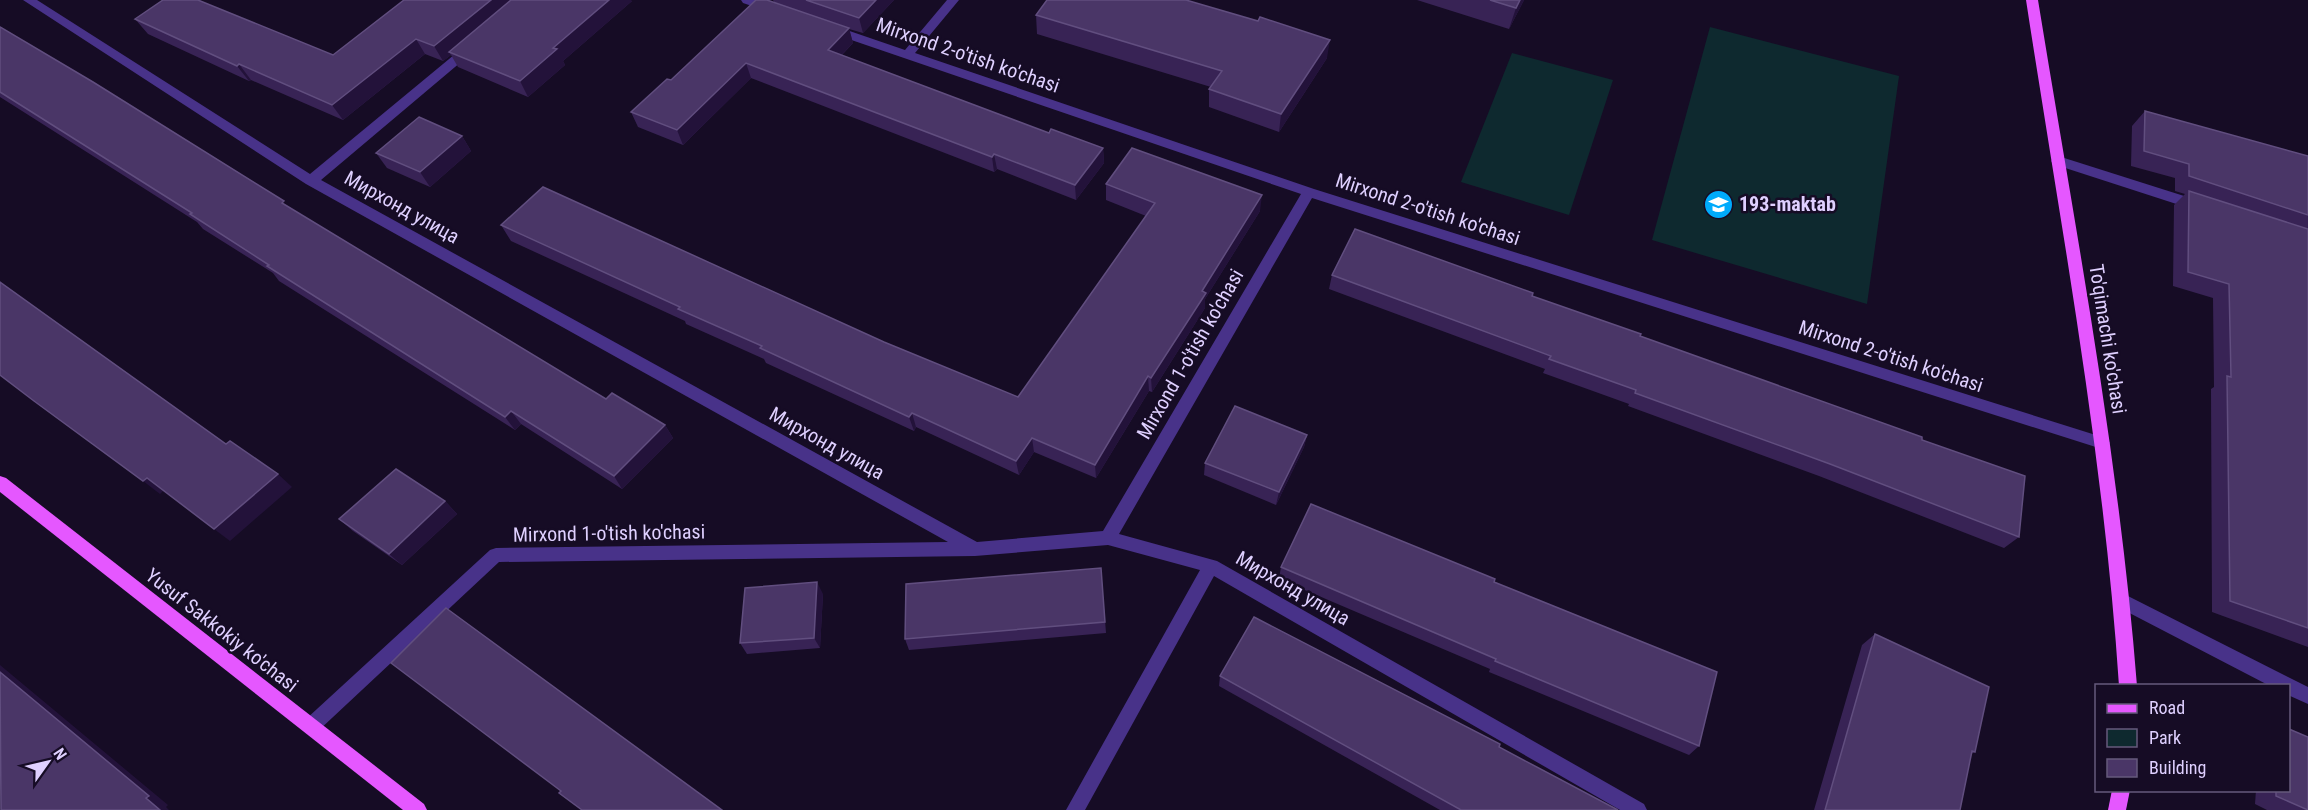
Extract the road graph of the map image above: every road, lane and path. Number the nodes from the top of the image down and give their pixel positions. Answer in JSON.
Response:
{"nodes":[{"id":1,"x":29,"y":0,"type":"edge"},
{"id":2,"x":747,"y":0,"type":"edge"},
{"id":3,"x":953,"y":0,"type":"edge"},
{"id":4,"x":2032,"y":0,"type":"edge"},
{"id":5,"x":790,"y":15,"type":"edge"},
{"id":6,"x":822,"y":26,"type":"edge"},
{"id":7,"x":483,"y":38,"type":"edge"},
{"id":8,"x":907,"y":55,"type":"junction"},
{"id":9,"x":2058,"y":161,"type":"junction"},
{"id":10,"x":311,"y":181,"type":"junction"},
{"id":11,"x":1309,"y":192,"type":"junction"},
{"id":12,"x":2206,"y":208,"type":"edge"},
{"id":13,"x":2102,"y":443,"type":"junction"},
{"id":14,"x":0,"y":483,"type":"edge"},
{"id":15,"x":1108,"y":538,"type":"junction"},
{"id":16,"x":975,"y":549,"type":"junction"},
{"id":17,"x":1211,"y":566,"type":"junction"},
{"id":18,"x":2122,"y":601,"type":"junction"},
{"id":19,"x":2128,"y":684,"type":"edge"},
{"id":20,"x":2284,"y":684,"type":"edge"},
{"id":21,"x":2290,"y":687,"type":"edge"},
{"id":22,"x":2308,"y":696,"type":"edge"},
{"id":23,"x":311,"y":726,"type":"junction"},
{"id":24,"x":2121,"y":792,"type":"edge"},
{"id":25,"x":418,"y":810,"type":"edge"},
{"id":26,"x":1075,"y":810,"type":"edge"},
{"id":27,"x":1638,"y":810,"type":"edge"},
{"id":28,"x":2117,"y":810,"type":"edge"}],
"edges":[{"from":1,"to":10,"type":"street","name":"Мирхонд улица"},
{"from":2,"to":5,"type":"street"},
{"from":3,"to":8,"type":"street"},
{"from":4,"to":9,"type":"main road","name":"To'qimachi ko'chasi"},
{"from":6,"to":8,"type":"street","name":"Mirxond 2-o'tish ko'chasi"},
{"from":7,"to":10,"type":"street"},
{"from":8,"to":11,"type":"street","name":"Mirxond 2-o'tish ko'chasi"},
{"from":9,"to":12,"type":"street"},
{"from":9,"to":13,"type":"main road","name":"To'qimachi ko'chasi"},
{"from":10,"to":16,"type":"street","name":"Мирхонд улица"},
{"from":11,"to":13,"type":"street","name":"Mirxond 2-o'tish ko'chasi"},
{"from":11,"to":15,"type":"street","name":"Mirxond 1-o'tish ko'chasi"},
{"from":13,"to":18,"type":"main road","name":"To'qimachi ko'chasi"},
{"from":14,"to":23,"type":"main road","name":"Yusuf Sakkokiy ko'chasi"},
{"from":15,"to":16,"type":"street","name":"Мирхонд улица"},
{"from":15,"to":17,"type":"street","name":"Мирхонд улица"},
{"from":16,"to":23,"type":"street","name":"Mirxond 1-o'tish ko'chasi"},
{"from":17,"to":26,"type":"street"},
{"from":17,"to":27,"type":"street","name":"Мирхонд улица"},
{"from":18,"to":19,"type":"main road","name":"To'qimachi ko'chasi"},
{"from":18,"to":20,"type":"street"},
{"from":21,"to":22,"type":"street"},
{"from":23,"to":25,"type":"main road","name":"Yusuf Sakkokiy ko'chasi"},
{"from":24,"to":28,"type":"main road"}]}
